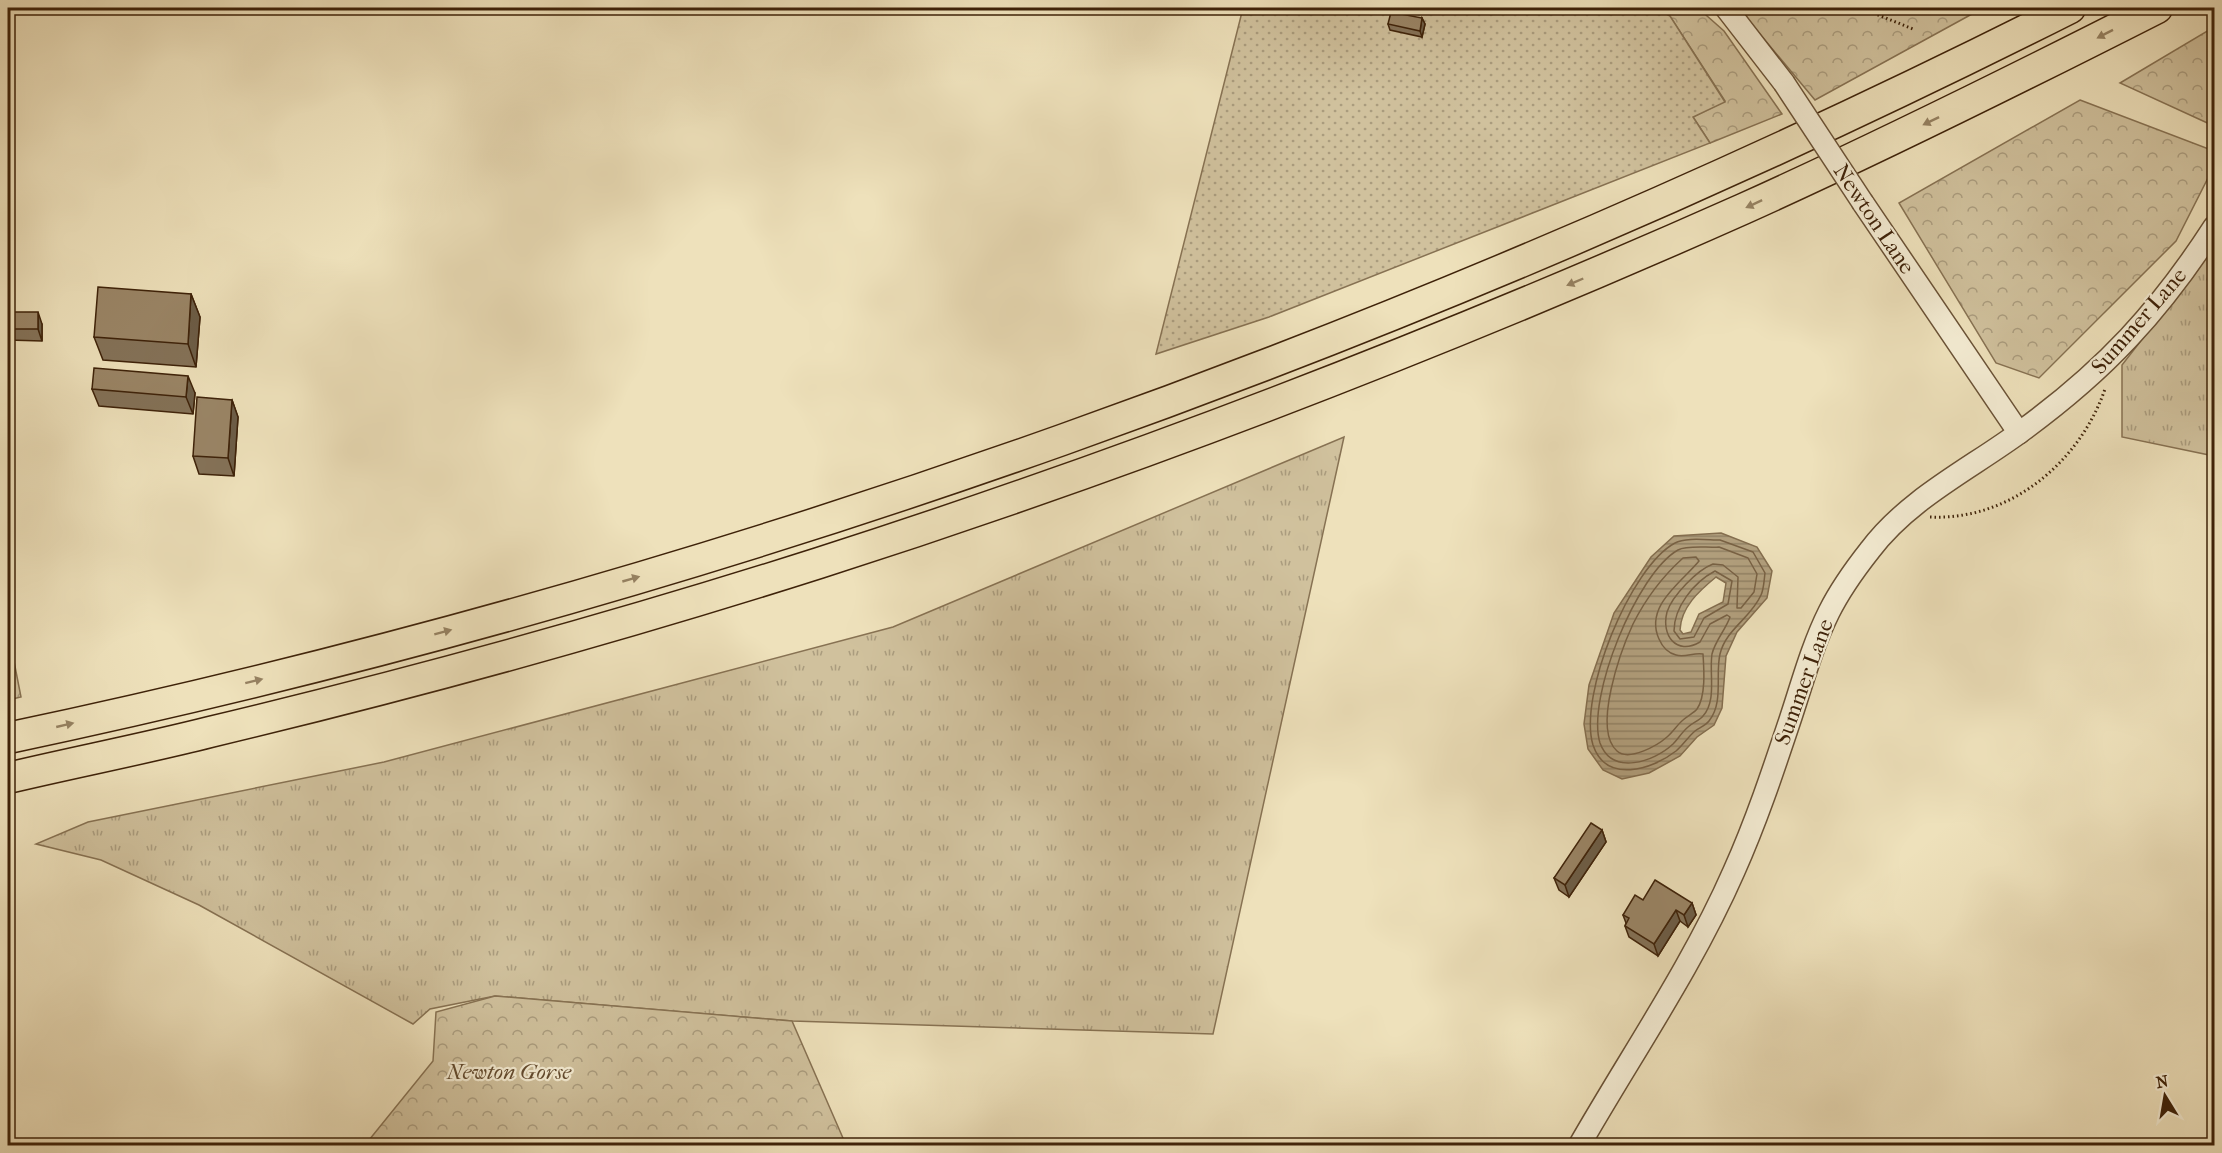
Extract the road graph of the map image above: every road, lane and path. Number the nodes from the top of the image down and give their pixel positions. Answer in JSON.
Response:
{"nodes":[{"id":1,"x":1725,"y":8,"type":"edge"},
{"id":2,"x":1861,"y":8,"type":"edge"},
{"id":3,"x":2070,"y":8,"type":"edge"},
{"id":4,"x":2157,"y":8,"type":"edge"},
{"id":5,"x":1913,"y":29,"type":"dead end"},
{"id":6,"x":2214,"y":226,"type":"edge"},
{"id":7,"x":2099,"y":370,"type":"junction"},
{"id":8,"x":2019,"y":433,"type":"junction"},
{"id":9,"x":1904,"y":515,"type":"junction"},
{"id":10,"x":8,"y":738,"type":"edge"},
{"id":11,"x":8,"y":778,"type":"edge"},
{"id":12,"x":1579,"y":1146,"type":"edge"}],
"edges":[{"from":1,"to":8,"type":"street","name":"Newton Lane","bridge":true},
{"from":2,"to":5,"type":"path"},
{"from":10,"to":3,"type":"highway","one_way":true},
{"from":4,"to":11,"type":"highway","one_way":true},
{"from":6,"to":7,"type":"street","name":"Summer Lane"},
{"from":7,"to":8,"type":"street","name":"Summer Lane"},
{"from":7,"to":9,"type":"path"},
{"from":8,"to":9,"type":"street","name":"Summer Lane"},
{"from":9,"to":12,"type":"street","name":"Summer Lane"}]}
